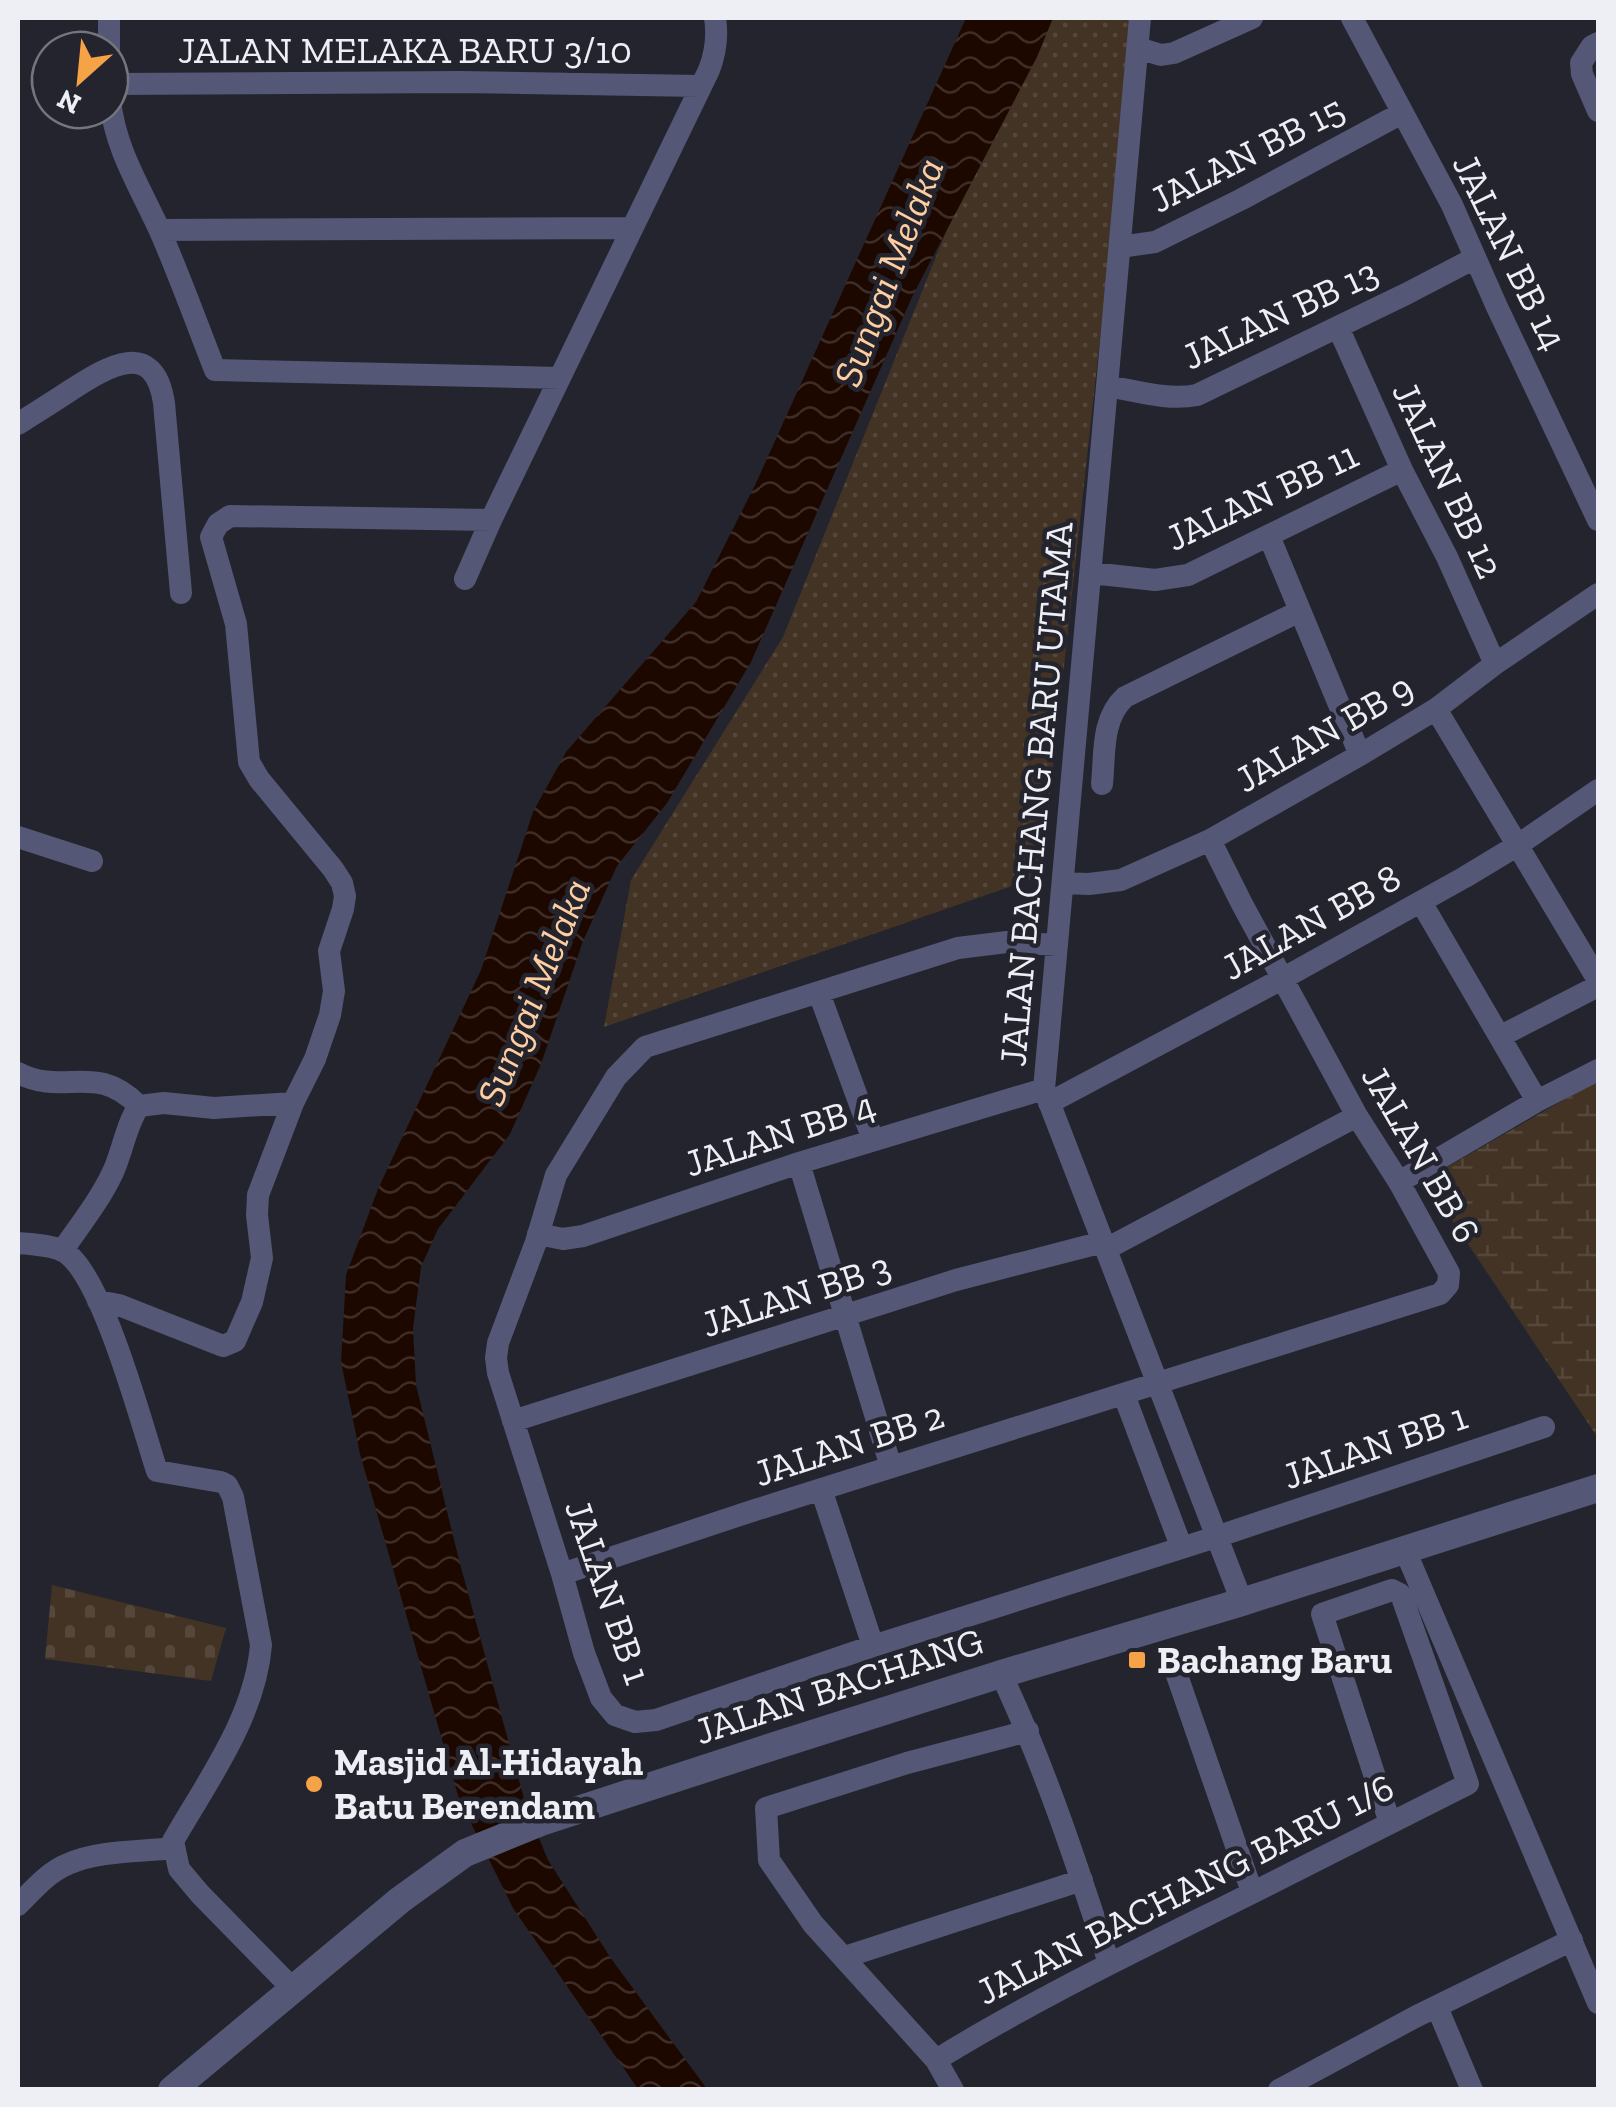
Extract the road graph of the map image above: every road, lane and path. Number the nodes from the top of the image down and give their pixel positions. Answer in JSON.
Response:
{"nodes":[{"id":1,"x":716,"y":18,"type":"edge"},
{"id":2,"x":1140,"y":18,"type":"edge"},
{"id":3,"x":1252,"y":18,"type":"edge"},
{"id":4,"x":1352,"y":18,"type":"edge"},
{"id":5,"x":1598,"y":43,"type":"edge"},
{"id":6,"x":1138,"y":48,"type":"junction"},
{"id":7,"x":130,"y":84,"type":"edge"},
{"id":8,"x":699,"y":86,"type":"junction"},
{"id":9,"x":1598,"y":111,"type":"edge"},
{"id":10,"x":1402,"y":114,"type":"junction"},
{"id":11,"x":115,"y":130,"type":"edge"},
{"id":12,"x":632,"y":228,"type":"junction"},
{"id":13,"x":160,"y":230,"type":"junction"},
{"id":14,"x":1120,"y":247,"type":"junction"},
{"id":15,"x":1475,"y":258,"type":"junction"},
{"id":16,"x":1338,"y":327,"type":"junction"},
{"id":17,"x":560,"y":378,"type":"junction"},
{"id":18,"x":1108,"y":386,"type":"junction"},
{"id":19,"x":18,"y":424,"type":"edge"},
{"id":20,"x":1402,"y":470,"type":"junction"},
{"id":21,"x":491,"y":520,"type":"junction"},
{"id":22,"x":1598,"y":520,"type":"edge"},
{"id":23,"x":1269,"y":536,"type":"junction"},
{"id":24,"x":1090,"y":573,"type":"junction"},
{"id":25,"x":464,"y":579,"type":"dead end"},
{"id":26,"x":180,"y":593,"type":"dead end"},
{"id":27,"x":1598,"y":594,"type":"edge"},
{"id":28,"x":1300,"y":611,"type":"junction"},
{"id":29,"x":1495,"y":664,"type":"junction"},
{"id":30,"x":1436,"y":709,"type":"junction"},
{"id":31,"x":1360,"y":756,"type":"junction"},
{"id":32,"x":1102,"y":784,"type":"dead end"},
{"id":33,"x":1598,"y":790,"type":"edge"},
{"id":34,"x":18,"y":837,"type":"edge"},
{"id":35,"x":1210,"y":840,"type":"junction"},
{"id":36,"x":1518,"y":845,"type":"junction"},
{"id":37,"x":92,"y":861,"type":"dead end"},
{"id":38,"x":1063,"y":883,"type":"junction"},
{"id":39,"x":1421,"y":902,"type":"junction"},
{"id":40,"x":1057,"y":946,"type":"junction"},
{"id":41,"x":1282,"y":979,"type":"junction"},
{"id":42,"x":1598,"y":983,"type":"edge"},
{"id":43,"x":819,"y":993,"type":"junction"},
{"id":44,"x":1501,"y":1036,"type":"junction"},
{"id":45,"x":1598,"y":1070,"type":"edge"},
{"id":46,"x":18,"y":1073,"type":"edge"},
{"id":47,"x":1047,"y":1096,"type":"junction"},
{"id":48,"x":1538,"y":1101,"type":"junction"},
{"id":49,"x":293,"y":1103,"type":"junction"},
{"id":50,"x":139,"y":1106,"type":"junction"},
{"id":51,"x":1357,"y":1116,"type":"junction"},
{"id":52,"x":872,"y":1140,"type":"junction"},
{"id":53,"x":799,"y":1163,"type":"junction"},
{"id":54,"x":1399,"y":1182,"type":"junction"},
{"id":55,"x":538,"y":1234,"type":"junction"},
{"id":56,"x":18,"y":1243,"type":"edge"},
{"id":57,"x":1104,"y":1246,"type":"junction"},
{"id":58,"x":62,"y":1251,"type":"junction"},
{"id":59,"x":98,"y":1301,"type":"junction"},
{"id":60,"x":845,"y":1316,"type":"junction"},
{"id":61,"x":1158,"y":1385,"type":"junction"},
{"id":62,"x":1124,"y":1396,"type":"junction"},
{"id":63,"x":513,"y":1420,"type":"junction"},
{"id":64,"x":1544,"y":1426,"type":"dead end"},
{"id":65,"x":891,"y":1467,"type":"junction"},
{"id":66,"x":1598,"y":1488,"type":"edge"},
{"id":67,"x":821,"y":1490,"type":"junction"},
{"id":68,"x":1216,"y":1537,"type":"junction"},
{"id":69,"x":1181,"y":1546,"type":"junction"},
{"id":70,"x":1405,"y":1550,"type":"junction"},
{"id":71,"x":562,"y":1574,"type":"junction"},
{"id":72,"x":1242,"y":1602,"type":"junction"},
{"id":73,"x":872,"y":1646,"type":"junction"},
{"id":74,"x":1171,"y":1658,"type":"dead end"},
{"id":75,"x":1001,"y":1674,"type":"junction"},
{"id":76,"x":1028,"y":1731,"type":"junction"},
{"id":77,"x":1390,"y":1824,"type":"junction"},
{"id":78,"x":173,"y":1848,"type":"junction"},
{"id":79,"x":1082,"y":1880,"type":"junction"},
{"id":80,"x":1252,"y":1892,"type":"junction"},
{"id":81,"x":18,"y":1905,"type":"edge"},
{"id":82,"x":1572,"y":1940,"type":"junction"},
{"id":83,"x":845,"y":1958,"type":"junction"},
{"id":84,"x":1109,"y":1963,"type":"junction"},
{"id":85,"x":293,"y":1989,"type":"junction"},
{"id":86,"x":1598,"y":2003,"type":"edge"},
{"id":87,"x":1437,"y":2007,"type":"junction"},
{"id":88,"x":936,"y":2060,"type":"junction"},
{"id":89,"x":1293,"y":2086,"type":"edge"},
{"id":90,"x":172,"y":2090,"type":"edge"},
{"id":91,"x":953,"y":2090,"type":"edge"},
{"id":92,"x":1472,"y":2090,"type":"edge"}],
"edges":[{"from":1,"to":8,"type":"street"},
{"from":2,"to":6,"type":"street","name":"JALAN BACHANG BARU UTAMA"},
{"from":3,"to":6,"type":"street"},
{"from":4,"to":10,"type":"street","name":"JALAN BB 14"},
{"from":5,"to":9,"type":"street"},
{"from":6,"to":14,"type":"street","name":"JALAN BACHANG BARU UTAMA"},
{"from":7,"to":8,"type":"street","name":"JALAN MELAKA BARU 3/10"},
{"from":8,"to":12,"type":"street"},
{"from":10,"to":14,"type":"street","name":"JALAN BB 15"},
{"from":10,"to":15,"type":"street","name":"JALAN BB 14"},
{"from":11,"to":13,"type":"street"},
{"from":12,"to":13,"type":"street"},
{"from":12,"to":17,"type":"street"},
{"from":13,"to":17,"type":"street"},
{"from":14,"to":18,"type":"street","name":"JALAN BACHANG BARU UTAMA"},
{"from":15,"to":16,"type":"street","name":"JALAN BB 13"},
{"from":15,"to":22,"type":"street","name":"JALAN BB 14"},
{"from":16,"to":18,"type":"street","name":"JALAN BB 13"},
{"from":16,"to":20,"type":"street","name":"JALAN BB 12"},
{"from":17,"to":21,"type":"street"},
{"from":18,"to":24,"type":"street","name":"JALAN BACHANG BARU UTAMA"},
{"from":19,"to":26,"type":"street"},
{"from":20,"to":23,"type":"street","name":"JALAN BB 11"},
{"from":20,"to":29,"type":"street","name":"JALAN BB 12"},
{"from":21,"to":25,"type":"street"},
{"from":21,"to":49,"type":"street"},
{"from":23,"to":24,"type":"street","name":"JALAN BB 11"},
{"from":23,"to":28,"type":"street"},
{"from":24,"to":38,"type":"street","name":"JALAN BACHANG BARU UTAMA"},
{"from":27,"to":29,"type":"street","name":"JALAN BB 9"},
{"from":28,"to":31,"type":"street"},
{"from":28,"to":32,"type":"street"},
{"from":29,"to":30,"type":"street","name":"JALAN BB 9"},
{"from":30,"to":31,"type":"street","name":"JALAN BB 9"},
{"from":30,"to":36,"type":"street"},
{"from":31,"to":35,"type":"street","name":"JALAN BB 9"},
{"from":33,"to":36,"type":"street","name":"JALAN BB 8"},
{"from":34,"to":37,"type":"street"},
{"from":35,"to":38,"type":"street","name":"JALAN BB 9"},
{"from":35,"to":41,"type":"street","name":"JALAN BB 6"},
{"from":36,"to":39,"type":"street","name":"JALAN BB 8"},
{"from":36,"to":42,"type":"street"},
{"from":38,"to":40,"type":"street","name":"JALAN BACHANG BARU UTAMA"},
{"from":39,"to":41,"type":"street","name":"JALAN BB 8"},
{"from":39,"to":44,"type":"street"},
{"from":40,"to":43,"type":"street","name":"JALAN BB 1"},
{"from":40,"to":47,"type":"street","name":"JALAN BACHANG BARU UTAMA"},
{"from":41,"to":47,"type":"street","name":"JALAN BB 8"},
{"from":41,"to":51,"type":"street","name":"JALAN BB 6"},
{"from":42,"to":44,"type":"street"},
{"from":43,"to":52,"type":"street"},
{"from":43,"to":55,"type":"street","name":"JALAN BB 1"},
{"from":44,"to":48,"type":"street"},
{"from":45,"to":48,"type":"street"},
{"from":46,"to":50,"type":"street"},
{"from":47,"to":52,"type":"street","name":"JALAN BB 4"},
{"from":47,"to":57,"type":"street","name":"JALAN BACHANG BARU UTAMA"},
{"from":48,"to":54,"type":"street"},
{"from":49,"to":50,"type":"street"},
{"from":49,"to":59,"type":"street"},
{"from":50,"to":58,"type":"street"},
{"from":51,"to":54,"type":"street","name":"JALAN BB 6"},
{"from":51,"to":57,"type":"street","name":"JALAN BB 3"},
{"from":52,"to":53,"type":"street","name":"JALAN BB 4"},
{"from":53,"to":55,"type":"street","name":"JALAN BB 4"},
{"from":53,"to":60,"type":"street"},
{"from":54,"to":61,"type":"street","name":"JALAN BB 6"},
{"from":55,"to":63,"type":"street","name":"JALAN BB 1"},
{"from":56,"to":58,"type":"street"},
{"from":57,"to":60,"type":"street","name":"JALAN BB 3"},
{"from":57,"to":61,"type":"street","name":"JALAN BACHANG BARU UTAMA"},
{"from":58,"to":59,"type":"street"},
{"from":59,"to":78,"type":"street"},
{"from":60,"to":63,"type":"street","name":"JALAN BB 3"},
{"from":60,"to":65,"type":"street"},
{"from":61,"to":62,"type":"street","name":"JALAN BB 2"},
{"from":61,"to":68,"type":"street","name":"JALAN BACHANG BARU UTAMA"},
{"from":62,"to":65,"type":"street","name":"JALAN BB 2"},
{"from":62,"to":69,"type":"street"},
{"from":63,"to":71,"type":"street","name":"JALAN BB 1"},
{"from":64,"to":68,"type":"street","name":"JALAN BB 1"},
{"from":65,"to":67,"type":"street","name":"JALAN BB 2"},
{"from":66,"to":70,"type":"street","name":"JALAN BACHANG"},
{"from":67,"to":71,"type":"street","name":"JALAN BB 2"},
{"from":67,"to":73,"type":"street"},
{"from":68,"to":69,"type":"street","name":"JALAN BB 1"},
{"from":68,"to":72,"type":"street","name":"JALAN BACHANG BARU UTAMA"},
{"from":69,"to":73,"type":"street","name":"JALAN BB 1"},
{"from":70,"to":72,"type":"street","name":"JALAN BACHANG"},
{"from":70,"to":82,"type":"street"},
{"from":71,"to":73,"type":"street","name":"JALAN BB 1"},
{"from":72,"to":75,"type":"street","name":"JALAN BACHANG"},
{"from":74,"to":80,"type":"street"},
{"from":75,"to":76,"type":"street"},
{"from":75,"to":85,"type":"street","name":"JALAN BACHANG"},
{"from":76,"to":79,"type":"street"},
{"from":76,"to":83,"type":"street"},
{"from":77,"to":77,"type":"street","name":"JALAN BACHANG BARU 1/6"},
{"from":77,"to":80,"type":"street","name":"JALAN BACHANG BARU 1/6"},
{"from":78,"to":81,"type":"street"},
{"from":78,"to":85,"type":"street"},
{"from":79,"to":83,"type":"street"},
{"from":79,"to":84,"type":"street"},
{"from":80,"to":84,"type":"street","name":"JALAN BACHANG BARU 1/6"},
{"from":82,"to":86,"type":"street"},
{"from":82,"to":87,"type":"street"},
{"from":83,"to":88,"type":"street"},
{"from":84,"to":88,"type":"street","name":"JALAN BACHANG BARU 1/6"},
{"from":85,"to":90,"type":"street","name":"JALAN BACHANG"},
{"from":87,"to":89,"type":"street"},
{"from":87,"to":92,"type":"street"},
{"from":88,"to":91,"type":"street"}]}
